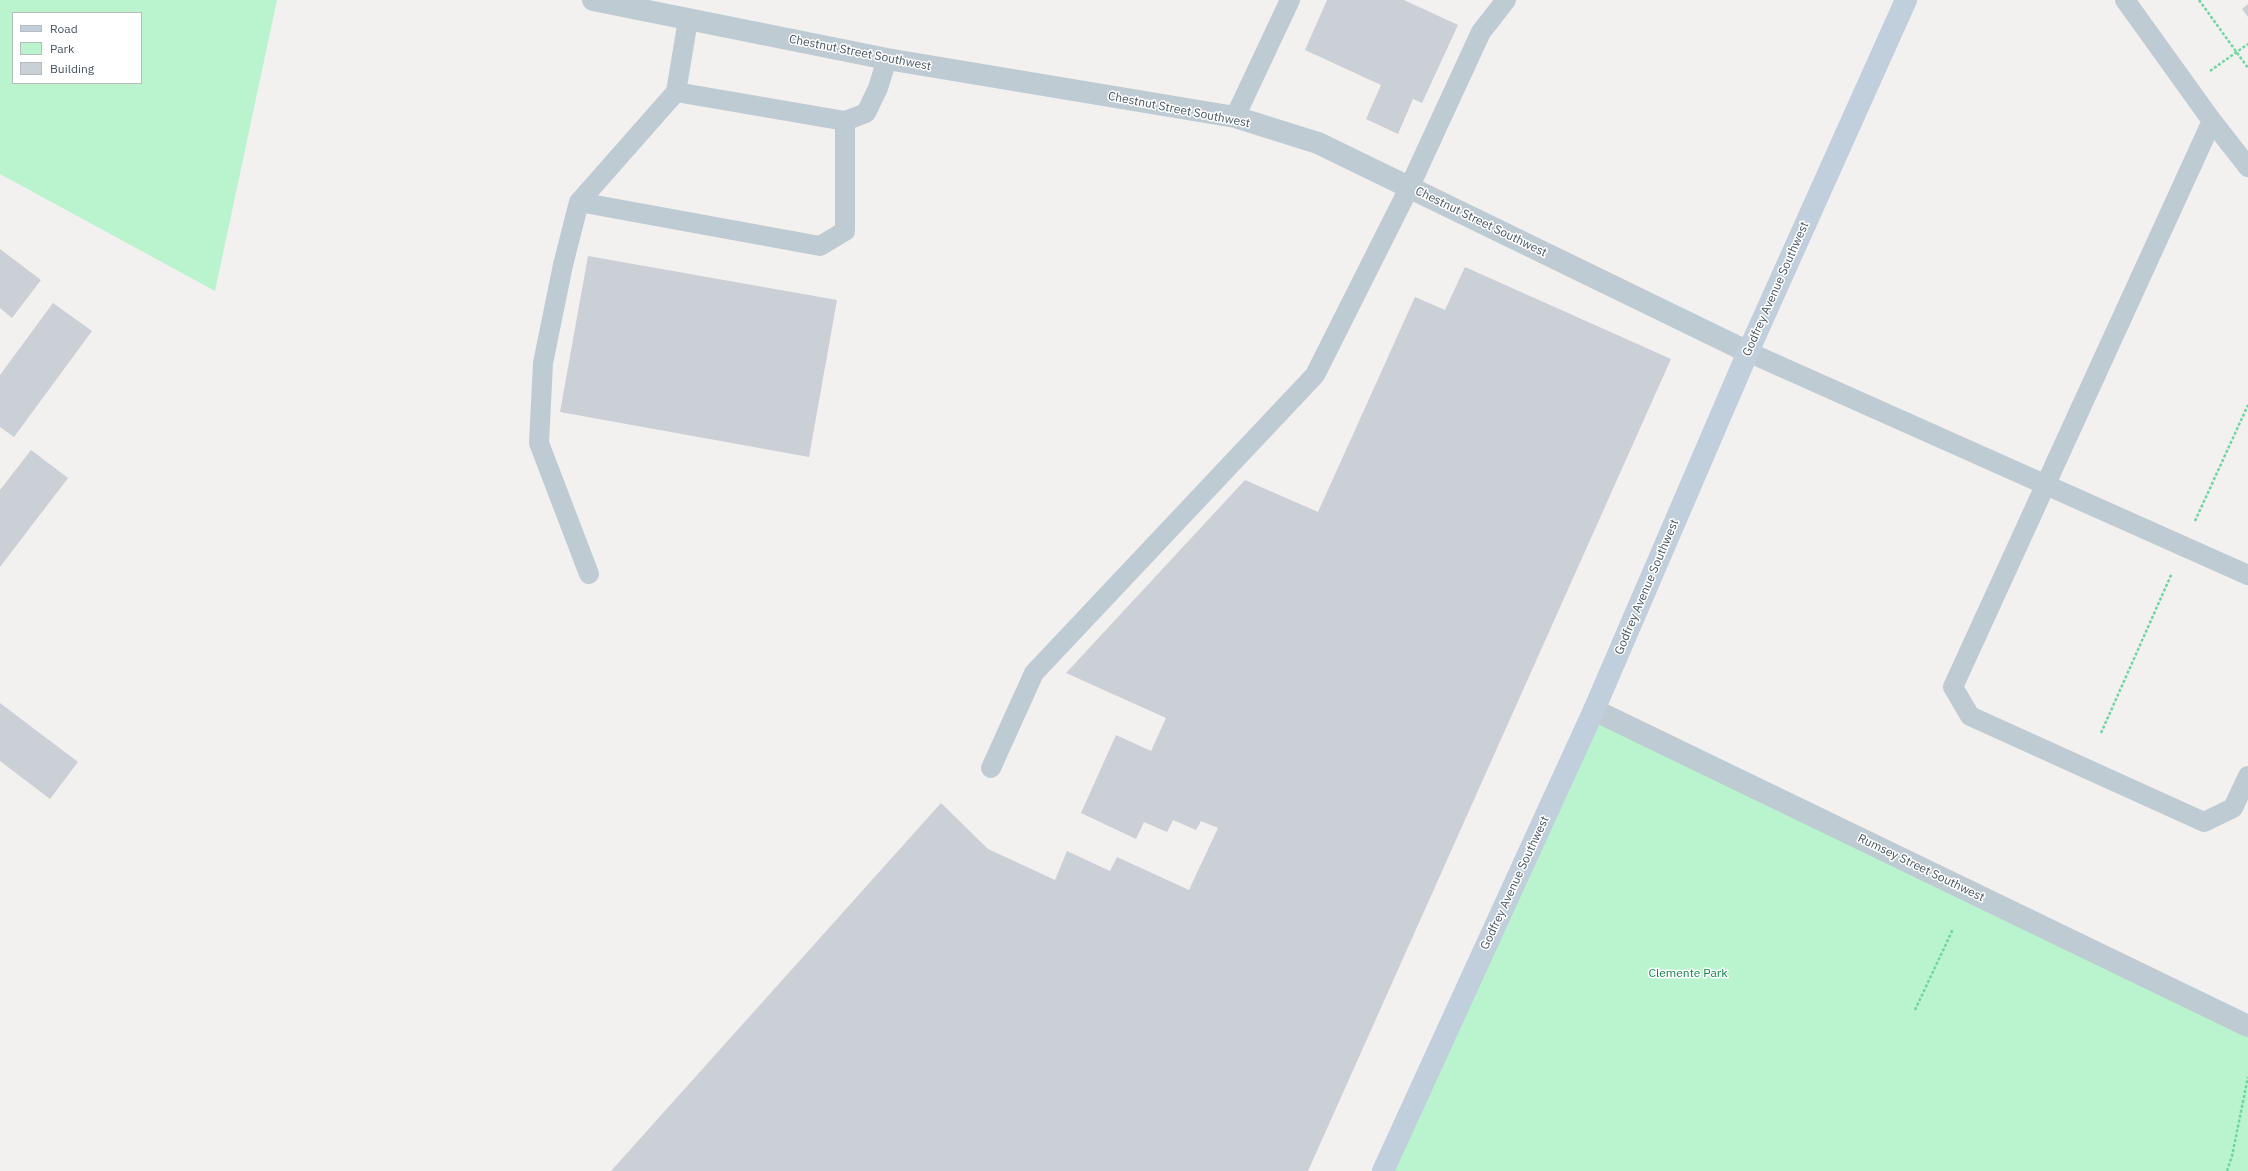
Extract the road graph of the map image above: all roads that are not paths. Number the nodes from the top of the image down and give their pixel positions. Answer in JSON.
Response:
{"nodes":[{"id":1,"x":1290,"y":0,"type":"edge"},
{"id":2,"x":1506,"y":0,"type":"edge"},
{"id":3,"x":1906,"y":0,"type":"edge"},
{"id":4,"x":2125,"y":0,"type":"edge"},
{"id":5,"x":603,"y":1,"type":"edge"},
{"id":6,"x":688,"y":20,"type":"junction"},
{"id":7,"x":887,"y":59,"type":"junction"},
{"id":8,"x":676,"y":92,"type":"junction"},
{"id":9,"x":1235,"y":117,"type":"junction"},
{"id":10,"x":845,"y":121,"type":"junction"},
{"id":11,"x":2212,"y":121,"type":"junction"},
{"id":12,"x":2248,"y":167,"type":"edge"},
{"id":13,"x":1409,"y":188,"type":"junction"},
{"id":14,"x":579,"y":202,"type":"junction"},
{"id":15,"x":1748,"y":352,"type":"junction"},
{"id":16,"x":2045,"y":486,"type":"junction"},
{"id":17,"x":589,"y":574,"type":"dead end"},
{"id":18,"x":2248,"y":575,"type":"edge"},
{"id":19,"x":1594,"y":710,"type":"junction"},
{"id":20,"x":991,"y":768,"type":"dead end"},
{"id":21,"x":2248,"y":776,"type":"edge"},
{"id":22,"x":2248,"y":1026,"type":"edge"},
{"id":23,"x":1383,"y":1171,"type":"edge"}],
"edges":[{"from":1,"to":9,"type":"lane"},
{"from":2,"to":13,"type":"lane"},
{"from":3,"to":15,"type":"main road","name":"Godfrey Avenue Southwest"},
{"from":4,"to":11,"type":"lane"},
{"from":5,"to":6,"type":"street","name":"Chestnut Street Southwest"},
{"from":6,"to":7,"type":"street","name":"Chestnut Street Southwest"},
{"from":6,"to":8,"type":"lane"},
{"from":7,"to":9,"type":"street","name":"Chestnut Street Southwest"},
{"from":7,"to":10,"type":"lane"},
{"from":8,"to":10,"type":"lane"},
{"from":8,"to":14,"type":"lane"},
{"from":9,"to":13,"type":"street","name":"Chestnut Street Southwest"},
{"from":10,"to":14,"type":"lane"},
{"from":11,"to":12,"type":"lane"},
{"from":11,"to":16,"type":"lane"},
{"from":13,"to":15,"type":"street","name":"Chestnut Street Southwest"},
{"from":13,"to":20,"type":"lane"},
{"from":14,"to":17,"type":"lane"},
{"from":15,"to":16,"type":"lane"},
{"from":15,"to":19,"type":"main road","name":"Godfrey Avenue Southwest"},
{"from":16,"to":18,"type":"lane"},
{"from":16,"to":21,"type":"lane"},
{"from":19,"to":22,"type":"street","name":"Rumsey Street Southwest"},
{"from":19,"to":23,"type":"main road","name":"Godfrey Avenue Southwest"}]}
